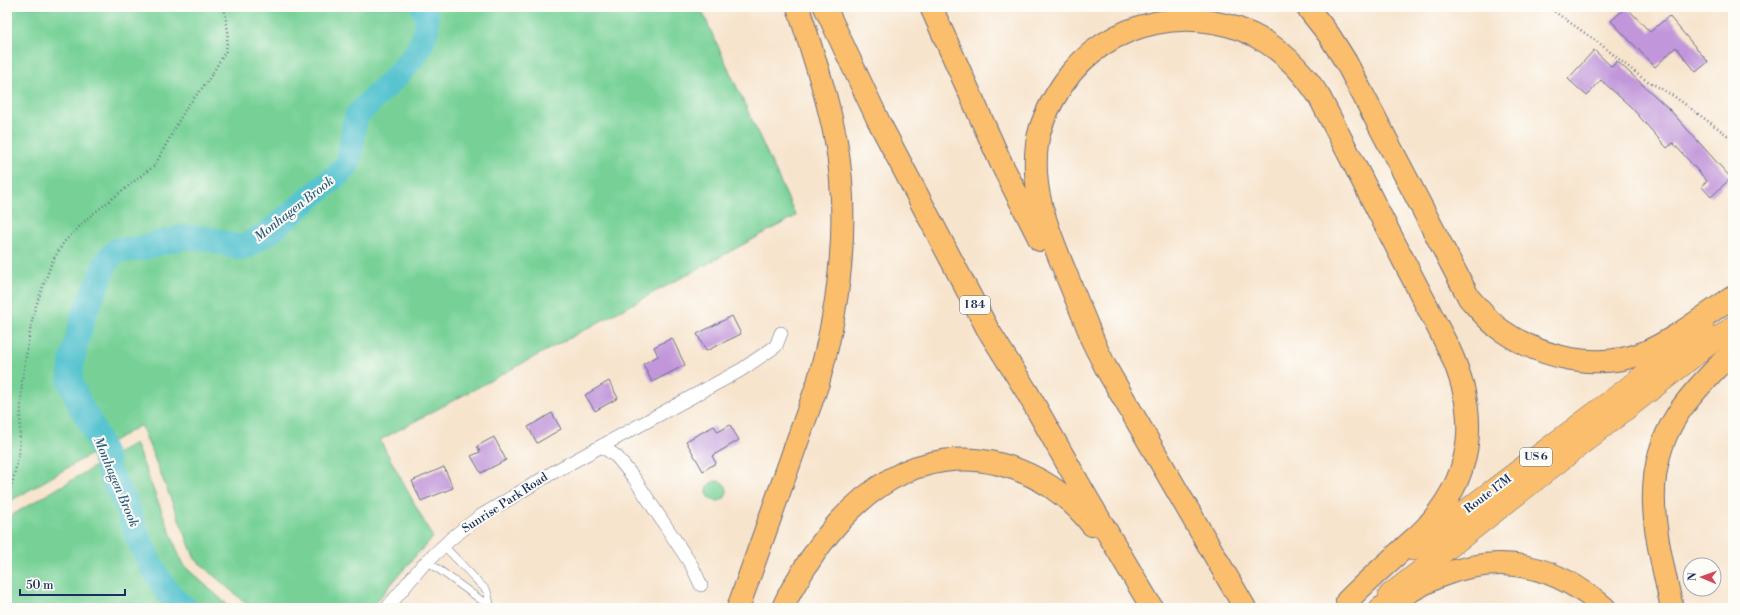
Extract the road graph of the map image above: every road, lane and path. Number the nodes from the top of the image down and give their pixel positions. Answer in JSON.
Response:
{"nodes":[{"id":1,"x":224,"y":7,"type":"edge"},
{"id":2,"x":798,"y":7,"type":"edge"},
{"id":3,"x":824,"y":7,"type":"edge"},
{"id":4,"x":931,"y":7,"type":"edge"},
{"id":5,"x":1307,"y":7,"type":"edge"},
{"id":6,"x":1548,"y":7,"type":"edge"},
{"id":7,"x":1733,"y":138,"type":"edge"},
{"id":8,"x":1733,"y":297,"type":"edge"},
{"id":9,"x":1733,"y":304,"type":"edge"},
{"id":10,"x":1733,"y":326,"type":"edge"},
{"id":11,"x":781,"y":333,"type":"dead end"},
{"id":12,"x":1097,"y":350,"type":"junction"},
{"id":13,"x":1733,"y":351,"type":"edge"},
{"id":14,"x":602,"y":446,"type":"junction"},
{"id":15,"x":7,"y":504,"type":"edge"},
{"id":16,"x":444,"y":546,"type":"junction"},
{"id":17,"x":428,"y":561,"type":"junction"},
{"id":18,"x":701,"y":585,"type":"dead end"},
{"id":19,"x":1148,"y":600,"type":"edge"},
{"id":20,"x":1342,"y":604,"type":"edge"},
{"id":21,"x":492,"y":606,"type":"edge"},
{"id":22,"x":387,"y":608,"type":"edge"},
{"id":23,"x":738,"y":608,"type":"edge"},
{"id":24,"x":783,"y":608,"type":"edge"},
{"id":25,"x":1245,"y":608,"type":"edge"},
{"id":26,"x":1373,"y":608,"type":"edge"},
{"id":27,"x":1381,"y":608,"type":"edge"},
{"id":28,"x":1605,"y":608,"type":"edge"},
{"id":29,"x":1672,"y":608,"type":"edge"}],
"edges":[{"from":1,"to":15,"type":"path"},
{"from":2,"to":23,"type":"highway"},
{"from":3,"to":19,"type":"highway","number":"I 84"},
{"from":4,"to":12,"type":"highway"},
{"from":5,"to":8,"type":"highway"},
{"from":6,"to":7,"type":"path"},
{"from":9,"to":20,"type":"main road","name":"Route 17M","number":"US 6"},
{"from":10,"to":26,"type":"main road","name":"Route 17M","number":"US 6"},
{"from":11,"to":14,"type":"street","name":"Sunrise Park Road"},
{"from":12,"to":20,"type":"highway"},
{"from":12,"to":25,"type":"highway"},
{"from":13,"to":29,"type":"highway"},
{"from":14,"to":16,"type":"street","name":"Sunrise Park Road"},
{"from":14,"to":18,"type":"street"},
{"from":16,"to":17,"type":"street","name":"Sunrise Park Road"},
{"from":16,"to":21,"type":"lane"},
{"from":17,"to":21,"type":"lane"},
{"from":17,"to":22,"type":"street","name":"Sunrise Park Road"},
{"from":19,"to":24,"type":"highway"},
{"from":27,"to":28,"type":"highway"}]}
